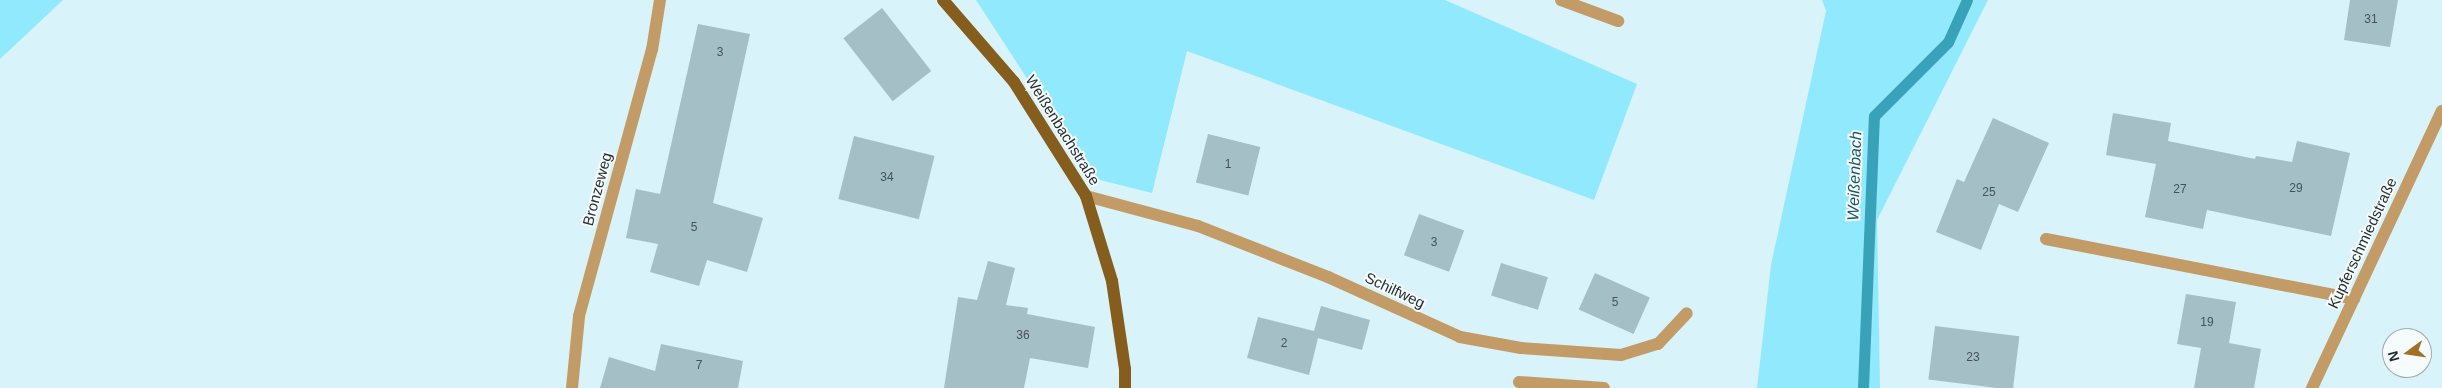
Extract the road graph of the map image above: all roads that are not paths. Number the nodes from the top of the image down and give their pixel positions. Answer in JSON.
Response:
{"nodes":[{"id":1,"x":660,"y":0,"type":"edge"},
{"id":2,"x":943,"y":0,"type":"edge"},
{"id":3,"x":1561,"y":0,"type":"edge"},
{"id":4,"x":1618,"y":21,"type":"dead end"},
{"id":5,"x":2442,"y":111,"type":"edge"},
{"id":6,"x":1086,"y":196,"type":"junction"},
{"id":7,"x":2046,"y":239,"type":"dead end"},
{"id":8,"x":2354,"y":299,"type":"junction"},
{"id":9,"x":1687,"y":312,"type":"dead end"},
{"id":10,"x":1519,"y":382,"type":"dead end"},
{"id":11,"x":572,"y":388,"type":"edge"},
{"id":12,"x":1125,"y":388,"type":"edge"},
{"id":13,"x":1604,"y":388,"type":"edge"},
{"id":14,"x":2312,"y":388,"type":"edge"}],
"edges":[{"from":1,"to":11,"type":"street","name":"Bronzeweg"},
{"from":2,"to":6,"type":"main road","name":"Weißenbachstraße"},
{"from":3,"to":4,"type":"street"},
{"from":5,"to":8,"type":"street","name":"Kupferschmiedstraße"},
{"from":6,"to":9,"type":"street","name":"Schilfweg"},
{"from":6,"to":12,"type":"main road","name":"Weißenbachstraße"},
{"from":7,"to":8,"type":"street"},
{"from":8,"to":14,"type":"street","name":"Kupferschmiedstraße"},
{"from":10,"to":13,"type":"street"}]}
